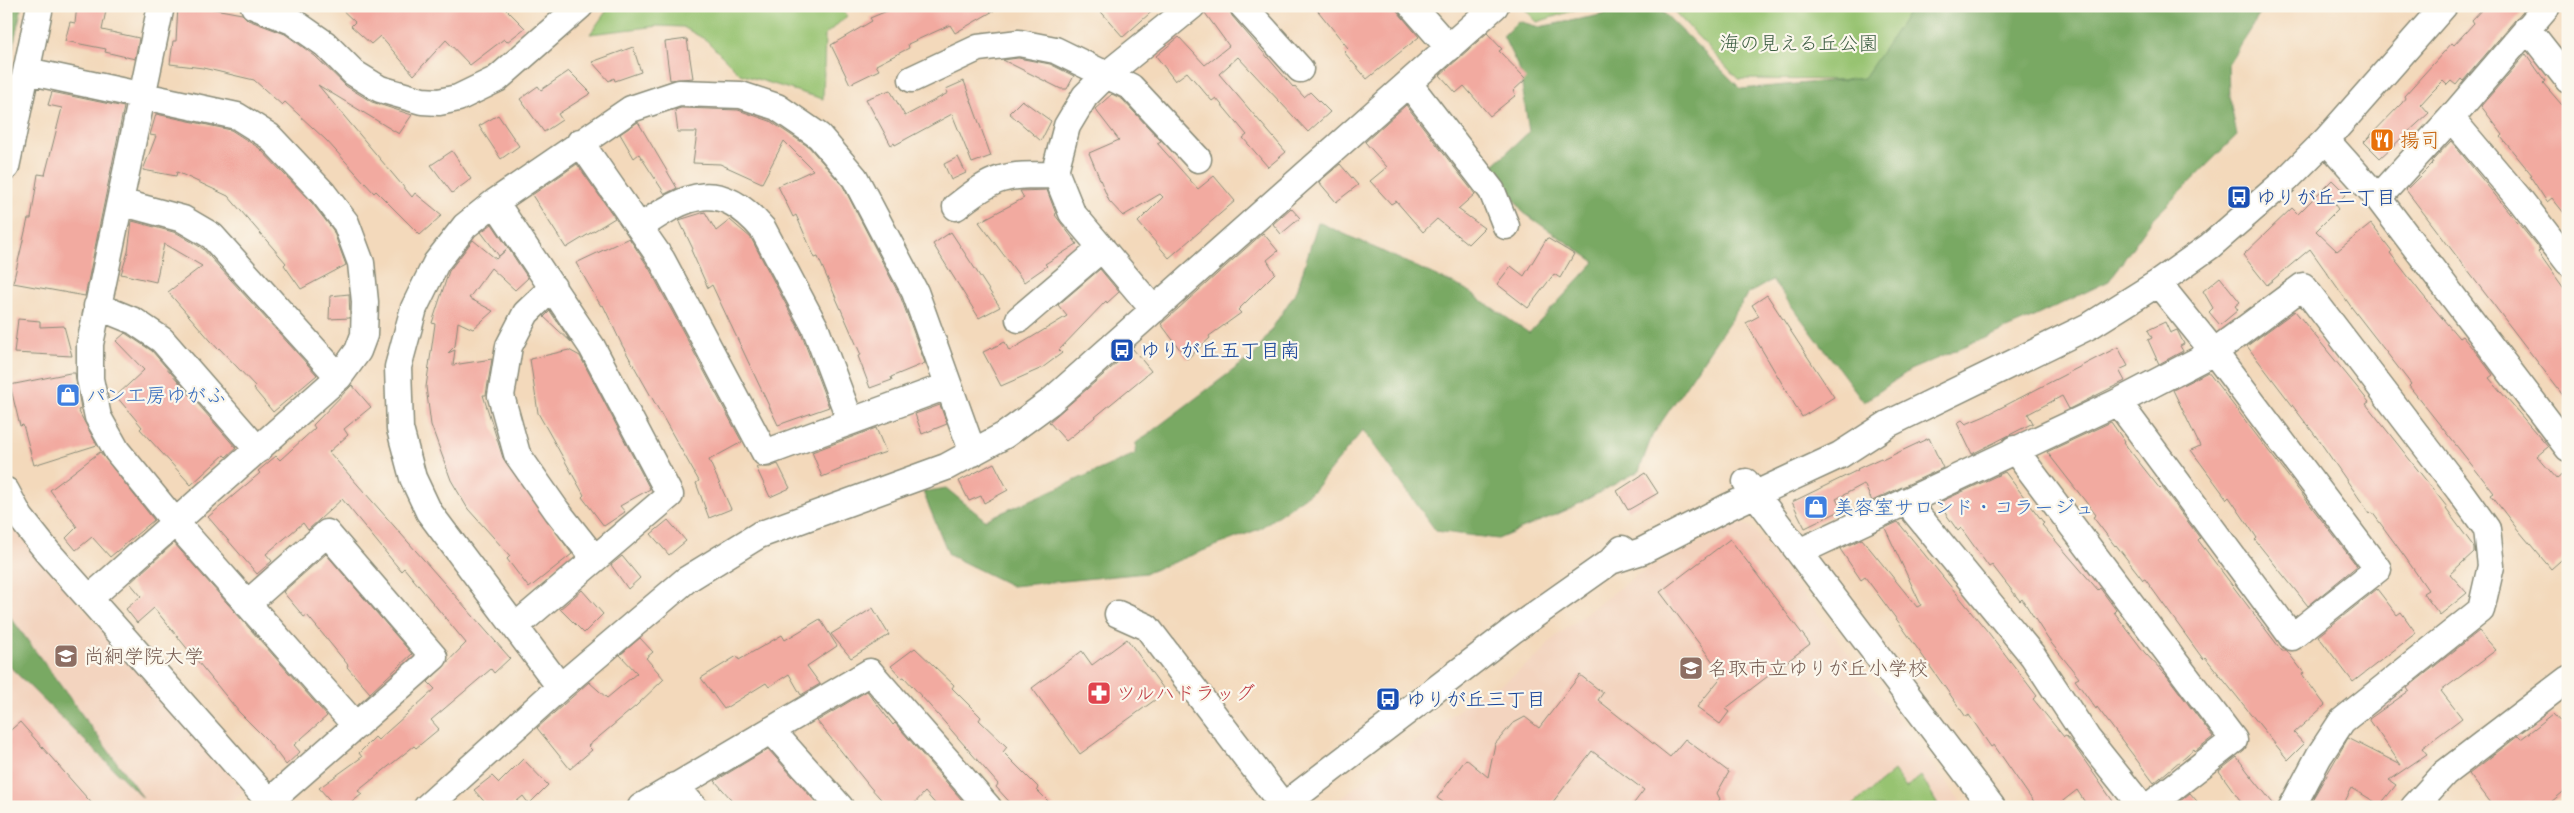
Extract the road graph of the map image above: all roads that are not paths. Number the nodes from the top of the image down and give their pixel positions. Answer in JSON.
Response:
{"nodes":[{"id":1,"x":40,"y":6,"type":"edge"},
{"id":2,"x":161,"y":6,"type":"edge"},
{"id":3,"x":254,"y":6,"type":"edge"},
{"id":4,"x":580,"y":6,"type":"edge"},
{"id":5,"x":1192,"y":6,"type":"edge"},
{"id":6,"x":1243,"y":6,"type":"edge"},
{"id":7,"x":1412,"y":6,"type":"edge"},
{"id":8,"x":1495,"y":6,"type":"edge"},
{"id":9,"x":2444,"y":6,"type":"edge"},
{"id":10,"x":2547,"y":6,"type":"edge"},
{"id":11,"x":2527,"y":28,"type":"junction"},
{"id":12,"x":1449,"y":48,"type":"junction"},
{"id":13,"x":1300,"y":69,"type":"dead end"},
{"id":14,"x":26,"y":70,"type":"junction"},
{"id":15,"x":1105,"y":76,"type":"junction"},
{"id":16,"x":912,"y":79,"type":"dead end"},
{"id":17,"x":2568,"y":80,"type":"edge"},
{"id":18,"x":1409,"y":84,"type":"junction"},
{"id":19,"x":143,"y":96,"type":"junction"},
{"id":20,"x":2450,"y":118,"type":"junction"},
{"id":21,"x":2326,"y":140,"type":"junction"},
{"id":22,"x":580,"y":142,"type":"junction"},
{"id":23,"x":1198,"y":159,"type":"dead end"},
{"id":24,"x":6,"y":167,"type":"edge"},
{"id":25,"x":1057,"y":175,"type":"junction"},
{"id":26,"x":2378,"y":198,"type":"junction"},
{"id":27,"x":120,"y":202,"type":"junction"},
{"id":28,"x":495,"y":202,"type":"junction"},
{"id":29,"x":956,"y":207,"type":"dead end"},
{"id":30,"x":1506,"y":226,"type":"dead end"},
{"id":31,"x":640,"y":228,"type":"junction"},
{"id":32,"x":1102,"y":248,"type":"junction"},
{"id":33,"x":2568,"y":262,"type":"edge"},
{"id":34,"x":2158,"y":284,"type":"junction"},
{"id":35,"x":553,"y":287,"type":"junction"},
{"id":36,"x":97,"y":306,"type":"junction"},
{"id":37,"x":1154,"y":310,"type":"junction"},
{"id":38,"x":1019,"y":319,"type":"dead end"},
{"id":39,"x":2214,"y":352,"type":"junction"},
{"id":40,"x":339,"y":377,"type":"junction"},
{"id":41,"x":947,"y":386,"type":"junction"},
{"id":42,"x":2118,"y":402,"type":"junction"},
{"id":43,"x":850,"y":420,"type":"junction"},
{"id":44,"x":2568,"y":448,"type":"edge"},
{"id":45,"x":2014,"y":449,"type":"junction"},
{"id":46,"x":258,"y":450,"type":"junction"},
{"id":47,"x":973,"y":453,"type":"junction"},
{"id":48,"x":1751,"y":488,"type":"junction"},
{"id":49,"x":6,"y":491,"type":"edge"},
{"id":50,"x":1906,"y":501,"type":"junction"},
{"id":51,"x":175,"y":522,"type":"junction"},
{"id":52,"x":1799,"y":552,"type":"junction"},
{"id":53,"x":594,"y":558,"type":"junction"},
{"id":54,"x":90,"y":598,"type":"junction"},
{"id":55,"x":247,"y":604,"type":"junction"},
{"id":56,"x":1118,"y":614,"type":"dead end"},
{"id":57,"x":516,"y":626,"type":"junction"},
{"id":58,"x":2568,"y":680,"type":"edge"},
{"id":59,"x":560,"y":687,"type":"junction"},
{"id":60,"x":356,"y":726,"type":"junction"},
{"id":61,"x":771,"y":730,"type":"junction"},
{"id":62,"x":675,"y":786,"type":"junction"},
{"id":63,"x":272,"y":804,"type":"edge"},
{"id":64,"x":427,"y":807,"type":"edge"},
{"id":65,"x":641,"y":807,"type":"edge"},
{"id":66,"x":694,"y":807,"type":"edge"},
{"id":67,"x":840,"y":807,"type":"edge"},
{"id":68,"x":988,"y":807,"type":"edge"},
{"id":69,"x":1283,"y":807,"type":"edge"},
{"id":70,"x":1992,"y":807,"type":"edge"},
{"id":71,"x":2142,"y":807,"type":"edge"},
{"id":72,"x":2148,"y":807,"type":"edge"},
{"id":73,"x":2292,"y":807,"type":"edge"},
{"id":74,"x":2414,"y":807,"type":"edge"}],
"edges":[{"from":1,"to":14,"type":"street"},
{"from":2,"to":19,"type":"street"},
{"from":3,"to":4,"type":"street"},
{"from":5,"to":15,"type":"street"},
{"from":6,"to":13,"type":"street"},
{"from":7,"to":12,"type":"street"},
{"from":8,"to":12,"type":"street"},
{"from":9,"to":21,"type":"street"},
{"from":10,"to":11,"type":"street"},
{"from":11,"to":17,"type":"street"},
{"from":11,"to":20,"type":"street"},
{"from":12,"to":18,"type":"street"},
{"from":14,"to":19,"type":"street"},
{"from":14,"to":24,"type":"street"},
{"from":15,"to":16,"type":"street"},
{"from":15,"to":23,"type":"street"},
{"from":15,"to":25,"type":"street"},
{"from":18,"to":30,"type":"street"},
{"from":18,"to":37,"type":"street"},
{"from":19,"to":27,"type":"street"},
{"from":19,"to":40,"type":"street"},
{"from":20,"to":26,"type":"street"},
{"from":20,"to":33,"type":"street"},
{"from":21,"to":26,"type":"street"},
{"from":21,"to":34,"type":"street"},
{"from":22,"to":28,"type":"street"},
{"from":22,"to":31,"type":"street"},
{"from":22,"to":41,"type":"street"},
{"from":25,"to":29,"type":"street"},
{"from":25,"to":32,"type":"street"},
{"from":26,"to":44,"type":"street"},
{"from":27,"to":36,"type":"street"},
{"from":27,"to":40,"type":"street"},
{"from":28,"to":35,"type":"street"},
{"from":28,"to":57,"type":"street"},
{"from":31,"to":43,"type":"street"},
{"from":31,"to":43,"type":"street"},
{"from":32,"to":37,"type":"street"},
{"from":32,"to":38,"type":"street"},
{"from":34,"to":39,"type":"street"},
{"from":34,"to":48,"type":"street"},
{"from":35,"to":53,"type":"street"},
{"from":35,"to":53,"type":"street"},
{"from":36,"to":46,"type":"street"},
{"from":36,"to":51,"type":"street"},
{"from":37,"to":47,"type":"street"},
{"from":39,"to":42,"type":"street"},
{"from":39,"to":42,"type":"street"},
{"from":39,"to":73,"type":"street"},
{"from":40,"to":46,"type":"street"},
{"from":41,"to":43,"type":"street"},
{"from":41,"to":47,"type":"street"},
{"from":42,"to":45,"type":"street"},
{"from":45,"to":50,"type":"street"},
{"from":45,"to":72,"type":"street"},
{"from":46,"to":51,"type":"street"},
{"from":47,"to":59,"type":"street"},
{"from":48,"to":52,"type":"street"},
{"from":48,"to":69,"type":"street"},
{"from":49,"to":54,"type":"street"},
{"from":50,"to":52,"type":"street"},
{"from":50,"to":71,"type":"street"},
{"from":51,"to":54,"type":"street"},
{"from":51,"to":55,"type":"street"},
{"from":52,"to":70,"type":"street"},
{"from":53,"to":57,"type":"street"},
{"from":54,"to":63,"type":"street"},
{"from":55,"to":60,"type":"street"},
{"from":55,"to":60,"type":"street"},
{"from":56,"to":69,"type":"street"},
{"from":57,"to":59,"type":"street"},
{"from":58,"to":74,"type":"street"},
{"from":59,"to":64,"type":"street"},
{"from":60,"to":63,"type":"street"},
{"from":61,"to":62,"type":"street"},
{"from":61,"to":67,"type":"street"},
{"from":61,"to":68,"type":"street"},
{"from":62,"to":65,"type":"street"},
{"from":62,"to":66,"type":"street"}]}
